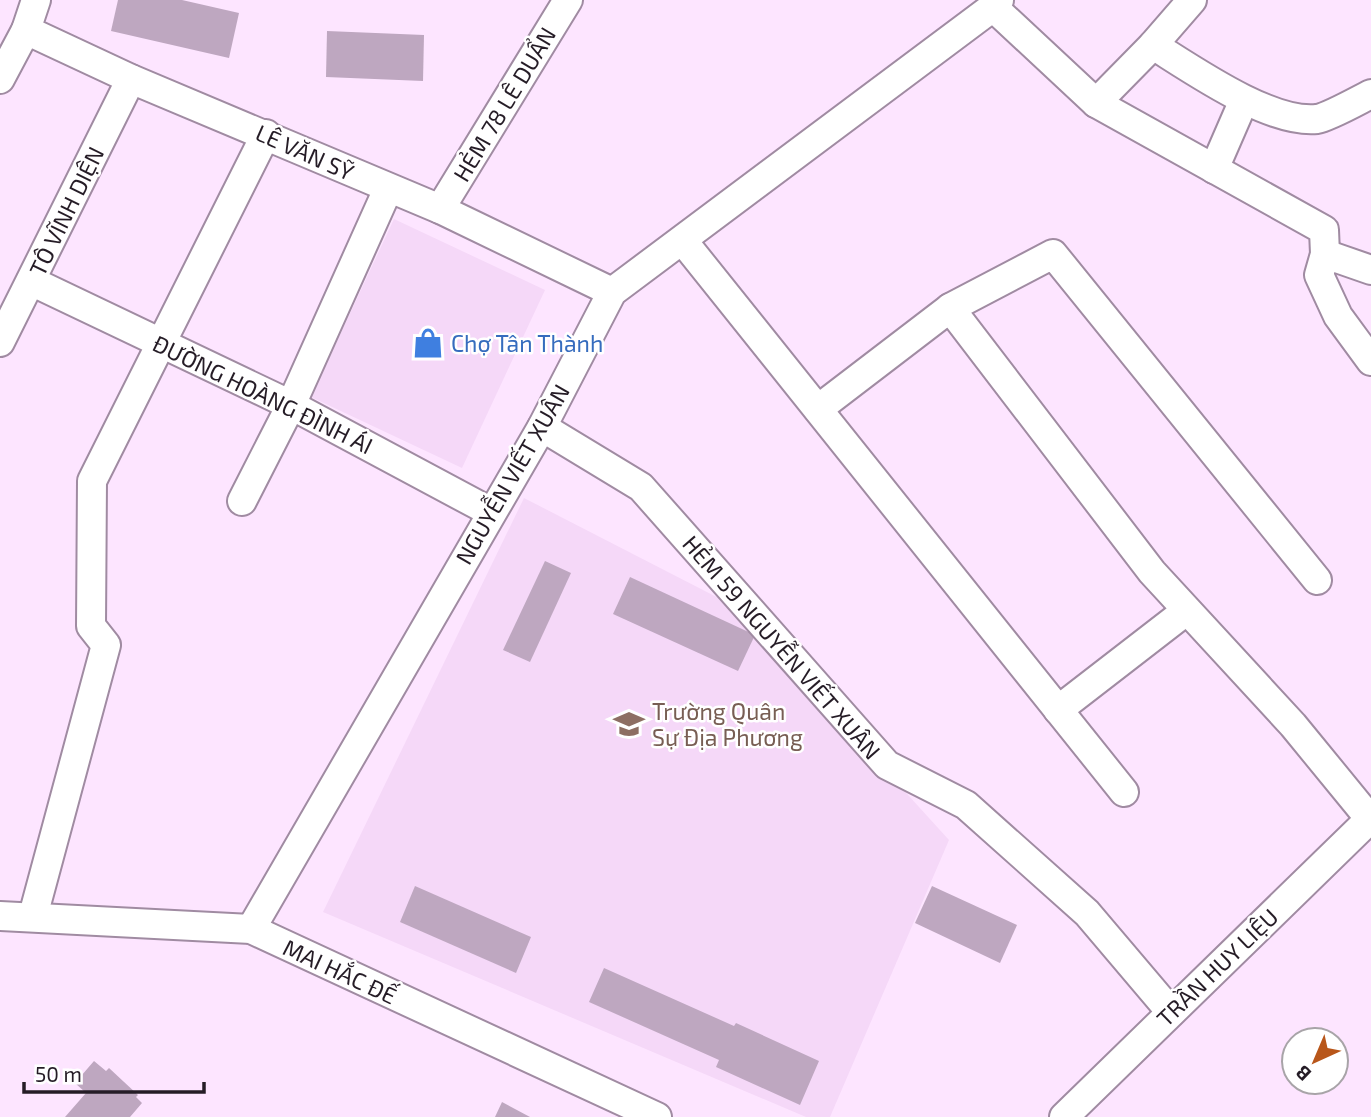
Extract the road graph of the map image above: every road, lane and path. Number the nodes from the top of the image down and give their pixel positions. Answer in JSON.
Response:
{"nodes":[{"id":1,"x":36,"y":0,"type":"edge"},
{"id":2,"x":568,"y":0,"type":"edge"},
{"id":3,"x":1192,"y":0,"type":"edge"},
{"id":4,"x":996,"y":4,"type":"edge"},
{"id":5,"x":26,"y":30,"type":"junction"},
{"id":6,"x":1153,"y":46,"type":"junction"},
{"id":7,"x":0,"y":79,"type":"edge"},
{"id":8,"x":131,"y":79,"type":"junction"},
{"id":9,"x":1371,"y":94,"type":"edge"},
{"id":10,"x":1244,"y":100,"type":"junction"},
{"id":11,"x":1096,"y":103,"type":"junction"},
{"id":12,"x":266,"y":134,"type":"junction"},
{"id":13,"x":1214,"y":169,"type":"junction"},
{"id":14,"x":388,"y":189,"type":"junction"},
{"id":15,"x":440,"y":209,"type":"junction"},
{"id":16,"x":683,"y":241,"type":"junction"},
{"id":17,"x":1325,"y":254,"type":"junction"},
{"id":18,"x":1371,"y":270,"type":"edge"},
{"id":19,"x":31,"y":281,"type":"junction"},
{"id":20,"x":611,"y":292,"type":"junction"},
{"id":21,"x":950,"y":308,"type":"junction"},
{"id":22,"x":0,"y":342,"type":"edge"},
{"id":23,"x":161,"y":344,"type":"junction"},
{"id":24,"x":1371,"y":361,"type":"edge"},
{"id":25,"x":291,"y":405,"type":"junction"},
{"id":26,"x":818,"y":409,"type":"junction"},
{"id":27,"x":542,"y":426,"type":"junction"},
{"id":28,"x":242,"y":501,"type":"dead end"},
{"id":29,"x":491,"y":512,"type":"junction"},
{"id":30,"x":1317,"y":580,"type":"dead end"},
{"id":31,"x":1186,"y":611,"type":"junction"},
{"id":32,"x":1058,"y":710,"type":"junction"},
{"id":33,"x":1124,"y":792,"type":"dead end"},
{"id":34,"x":1370,"y":818,"type":"edge"},
{"id":35,"x":0,"y":916,"type":"edge"},
{"id":36,"x":33,"y":916,"type":"junction"},
{"id":37,"x":251,"y":929,"type":"junction"},
{"id":38,"x":1171,"y":1012,"type":"junction"},
{"id":39,"x":657,"y":1117,"type":"edge"},
{"id":40,"x":1064,"y":1117,"type":"edge"}],
"edges":[{"from":1,"to":5,"type":"street"},
{"from":2,"to":15,"type":"street","name":"HẺM 78 LÊ DUẨN"},
{"from":3,"to":6,"type":"street"},
{"from":4,"to":11,"type":"street"},
{"from":4,"to":16,"type":"street","name":"NGUYỄN VIẾT XUÂN"},
{"from":5,"to":7,"type":"street"},
{"from":5,"to":8,"type":"street","name":"LÊ VĂN SỸ"},
{"from":6,"to":10,"type":"street"},
{"from":6,"to":11,"type":"street"},
{"from":8,"to":12,"type":"street","name":"LÊ VĂN SỸ"},
{"from":8,"to":19,"type":"street","name":"TÔ VĨNH DIỆN"},
{"from":9,"to":10,"type":"street"},
{"from":10,"to":13,"type":"street"},
{"from":11,"to":13,"type":"street"},
{"from":12,"to":14,"type":"street","name":"LÊ VĂN SỸ"},
{"from":12,"to":23,"type":"street"},
{"from":13,"to":17,"type":"street"},
{"from":14,"to":15,"type":"street","name":"LÊ VĂN SỸ"},
{"from":14,"to":25,"type":"street"},
{"from":15,"to":20,"type":"street","name":"LÊ VĂN SỸ"},
{"from":16,"to":20,"type":"street","name":"NGUYỄN VIẾT XUÂN"},
{"from":16,"to":26,"type":"street"},
{"from":17,"to":18,"type":"street"},
{"from":17,"to":24,"type":"street"},
{"from":19,"to":22,"type":"street","name":"TÔ VĨNH DIỆN"},
{"from":19,"to":23,"type":"street","name":"ĐƯỜNG HOÀNG ĐÌNH ÁI"},
{"from":20,"to":27,"type":"street","name":"NGUYỄN VIẾT XUÂN"},
{"from":21,"to":26,"type":"street"},
{"from":21,"to":30,"type":"street"},
{"from":21,"to":31,"type":"street"},
{"from":23,"to":25,"type":"street","name":"ĐƯỜNG HOÀNG ĐÌNH ÁI"},
{"from":23,"to":36,"type":"street"},
{"from":25,"to":28,"type":"street"},
{"from":25,"to":29,"type":"street","name":"ĐƯỜNG HOÀNG ĐÌNH ÁI"},
{"from":26,"to":32,"type":"street"},
{"from":27,"to":29,"type":"street","name":"NGUYỄN VIẾT XUÂN"},
{"from":27,"to":38,"type":"street","name":"HẺM 59 NGUYỄN VIẾT XUÂN"},
{"from":29,"to":37,"type":"street","name":"NGUYỄN VIẾT XUÂN"},
{"from":31,"to":32,"type":"street"},
{"from":31,"to":34,"type":"street"},
{"from":32,"to":33,"type":"street"},
{"from":34,"to":38,"type":"street","name":"TRẦN HUY LIỆU"},
{"from":35,"to":36,"type":"street","name":"MAI HẮC ĐẾ"},
{"from":36,"to":37,"type":"street","name":"MAI HẮC ĐẾ"},
{"from":37,"to":39,"type":"street","name":"MAI HẮC ĐẾ"},
{"from":38,"to":40,"type":"street","name":"TRẦN HUY LIỆU"}]}
